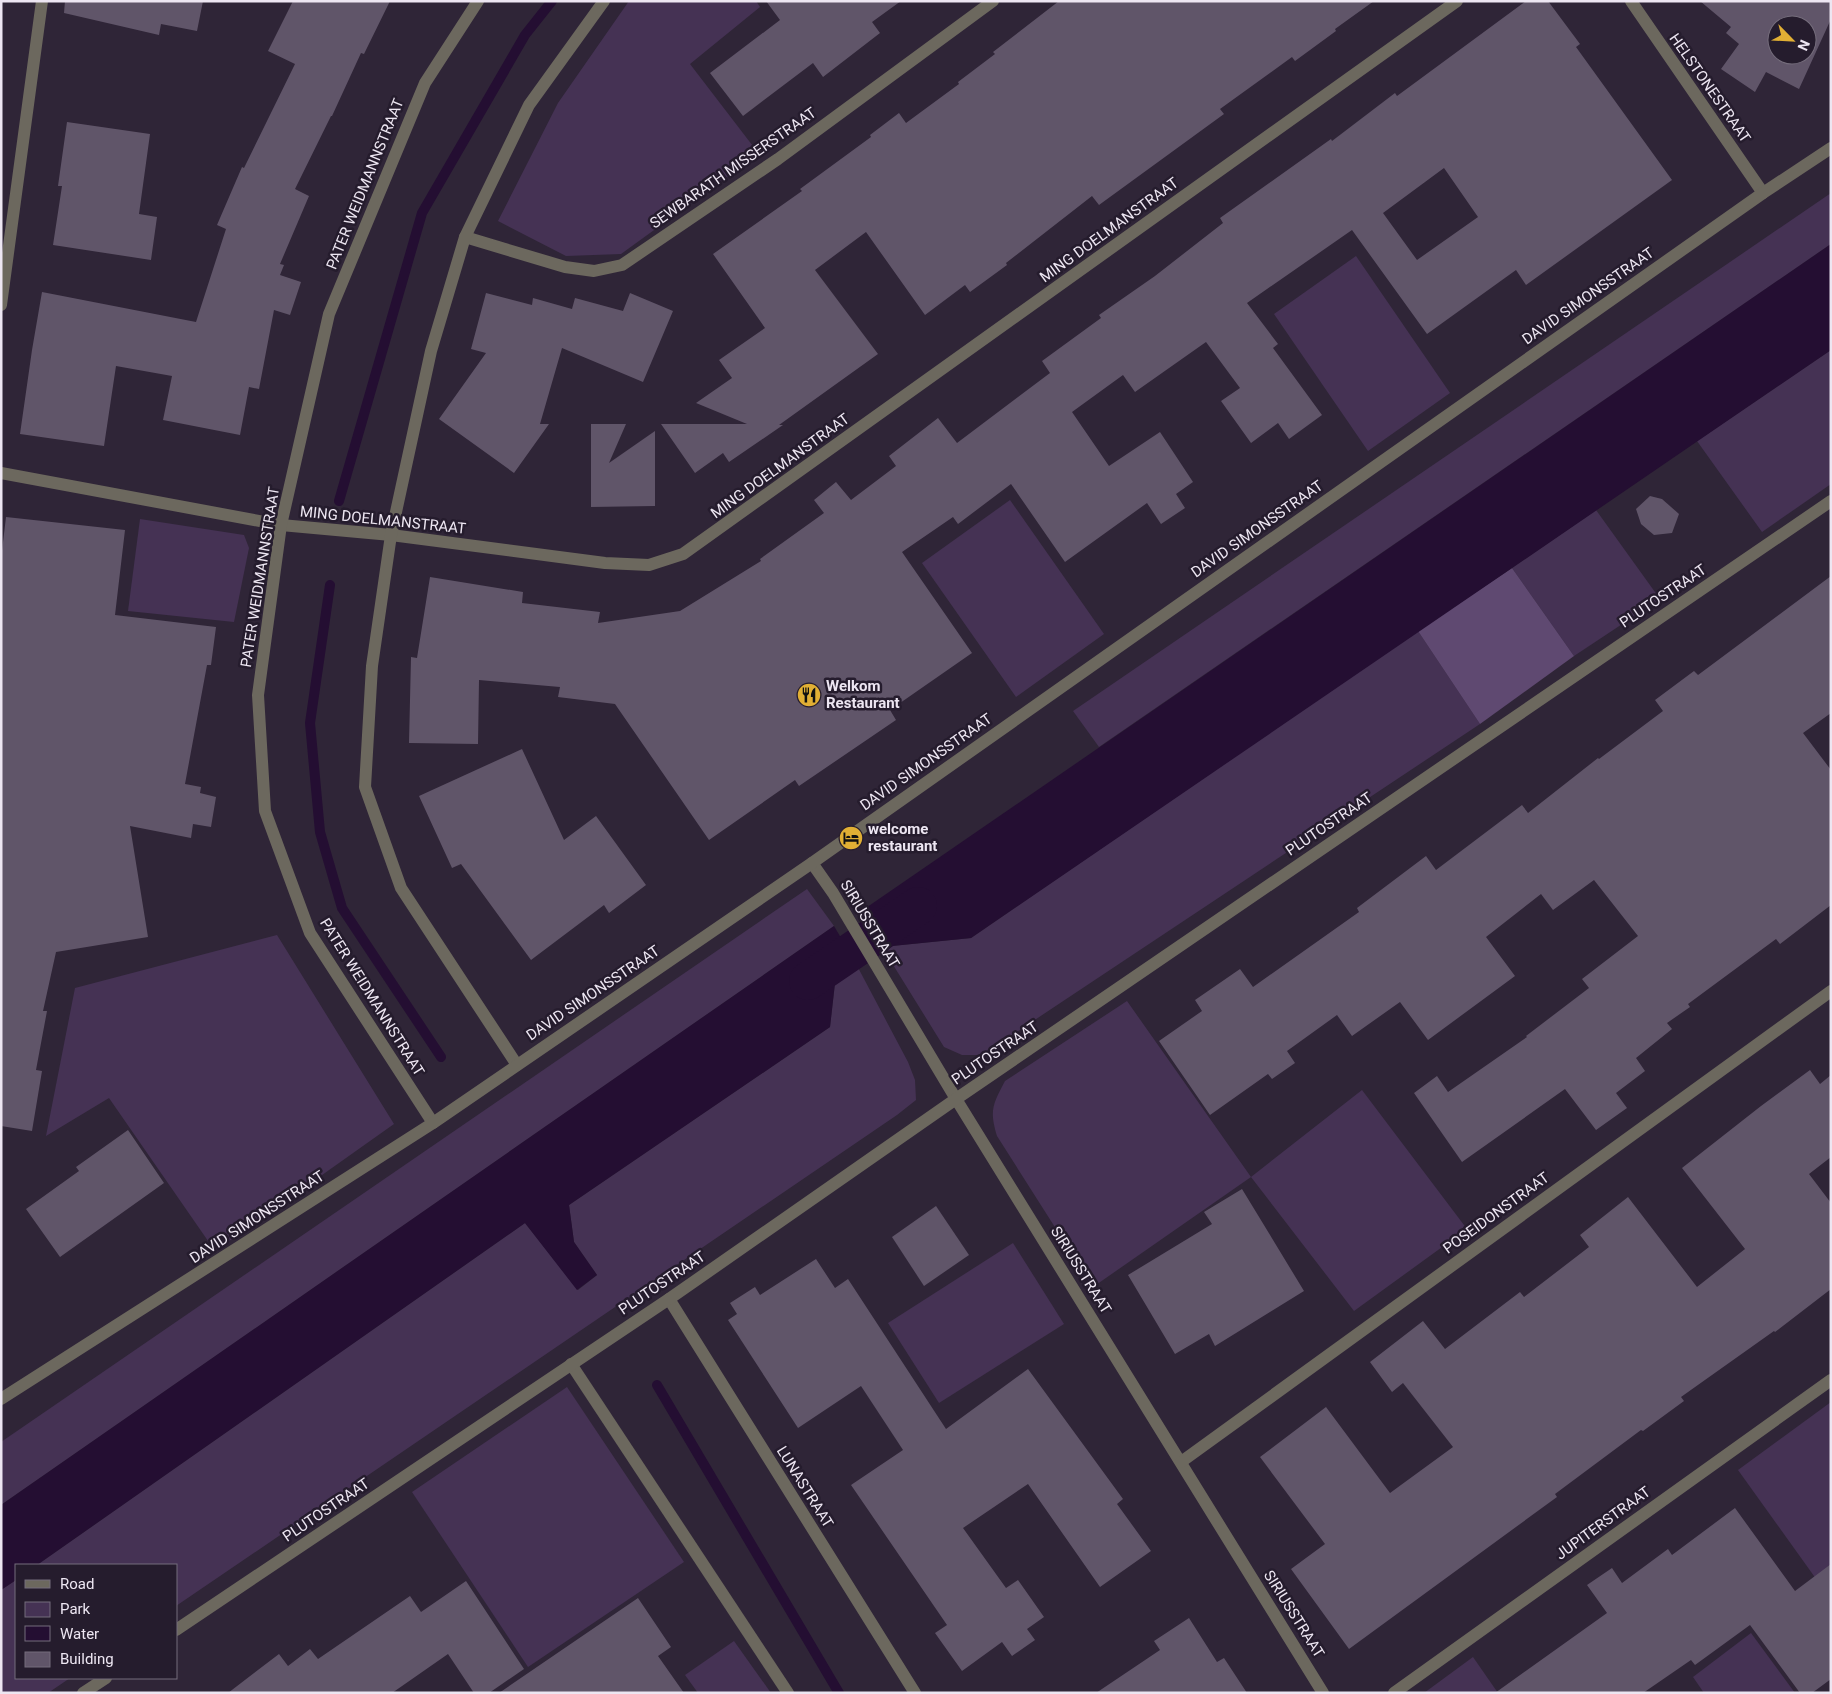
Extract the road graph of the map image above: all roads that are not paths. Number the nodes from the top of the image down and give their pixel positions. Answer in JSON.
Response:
{"nodes":[{"id":1,"x":42,"y":1,"type":"edge"},
{"id":2,"x":478,"y":1,"type":"edge"},
{"id":3,"x":604,"y":1,"type":"edge"},
{"id":4,"x":994,"y":1,"type":"edge"},
{"id":5,"x":1457,"y":1,"type":"edge"},
{"id":6,"x":1631,"y":1,"type":"edge"},
{"id":7,"x":1831,"y":148,"type":"edge"},
{"id":8,"x":1763,"y":193,"type":"junction"},
{"id":9,"x":465,"y":236,"type":"junction"},
{"id":10,"x":1,"y":305,"type":"edge"},
{"id":11,"x":1,"y":473,"type":"edge"},
{"id":12,"x":1831,"y":501,"type":"edge"},
{"id":13,"x":281,"y":525,"type":"junction"},
{"id":14,"x":391,"y":535,"type":"junction"},
{"id":15,"x":812,"y":862,"type":"junction"},
{"id":16,"x":1831,"y":991,"type":"edge"},
{"id":17,"x":517,"y":1064,"type":"junction"},
{"id":18,"x":956,"y":1099,"type":"junction"},
{"id":19,"x":434,"y":1123,"type":"junction"},
{"id":20,"x":668,"y":1299,"type":"junction"},
{"id":21,"x":571,"y":1364,"type":"junction"},
{"id":22,"x":1831,"y":1380,"type":"edge"},
{"id":23,"x":1,"y":1399,"type":"edge"},
{"id":24,"x":1181,"y":1462,"type":"junction"},
{"id":25,"x":178,"y":1629,"type":"edge"},
{"id":26,"x":104,"y":1679,"type":"edge"},
{"id":27,"x":83,"y":1693,"type":"edge"},
{"id":28,"x":788,"y":1693,"type":"edge"},
{"id":29,"x":914,"y":1693,"type":"edge"},
{"id":30,"x":1323,"y":1693,"type":"edge"},
{"id":31,"x":1394,"y":1693,"type":"edge"}],
"edges":[{"from":1,"to":10,"type":"street"},
{"from":2,"to":13,"type":"street","name":"PATER WEIDMANNSTRAAT"},
{"from":3,"to":9,"type":"street"},
{"from":4,"to":9,"type":"street","name":"SEWBARATH MISSERSTRAAT"},
{"from":5,"to":14,"type":"street","name":"MING DOELMANSTRAAT"},
{"from":6,"to":8,"type":"street","name":"HELSTONESTRAAT"},
{"from":7,"to":8,"type":"street","name":"DAVID SIMONSSTRAAT"},
{"from":8,"to":15,"type":"street","name":"DAVID SIMONSSTRAAT"},
{"from":9,"to":14,"type":"street"},
{"from":11,"to":13,"type":"street","name":"MING DOELMANSTRAAT"},
{"from":12,"to":18,"type":"street","name":"PLUTOSTRAAT"},
{"from":13,"to":14,"type":"street","name":"MING DOELMANSTRAAT"},
{"from":13,"to":19,"type":"street","name":"PATER WEIDMANNSTRAAT"},
{"from":14,"to":17,"type":"street"},
{"from":15,"to":17,"type":"street","name":"DAVID SIMONSSTRAAT"},
{"from":15,"to":18,"type":"street","name":"SIRIUSSTRAAT"},
{"from":16,"to":24,"type":"street","name":"POSEIDONSTRAAT"},
{"from":17,"to":19,"type":"street","name":"DAVID SIMONSSTRAAT"},
{"from":18,"to":20,"type":"street","name":"PLUTOSTRAAT"},
{"from":18,"to":24,"type":"street","name":"SIRIUSSTRAAT"},
{"from":19,"to":23,"type":"street","name":"DAVID SIMONSSTRAAT"},
{"from":20,"to":21,"type":"street","name":"PLUTOSTRAAT"},
{"from":20,"to":29,"type":"street","name":"LUNASTRAAT"},
{"from":21,"to":25,"type":"street","name":"PLUTOSTRAAT"},
{"from":21,"to":28,"type":"street"},
{"from":22,"to":31,"type":"street","name":"JUPITERSTRAAT"},
{"from":24,"to":30,"type":"street","name":"SIRIUSSTRAAT"},
{"from":26,"to":27,"type":"street"}]}
